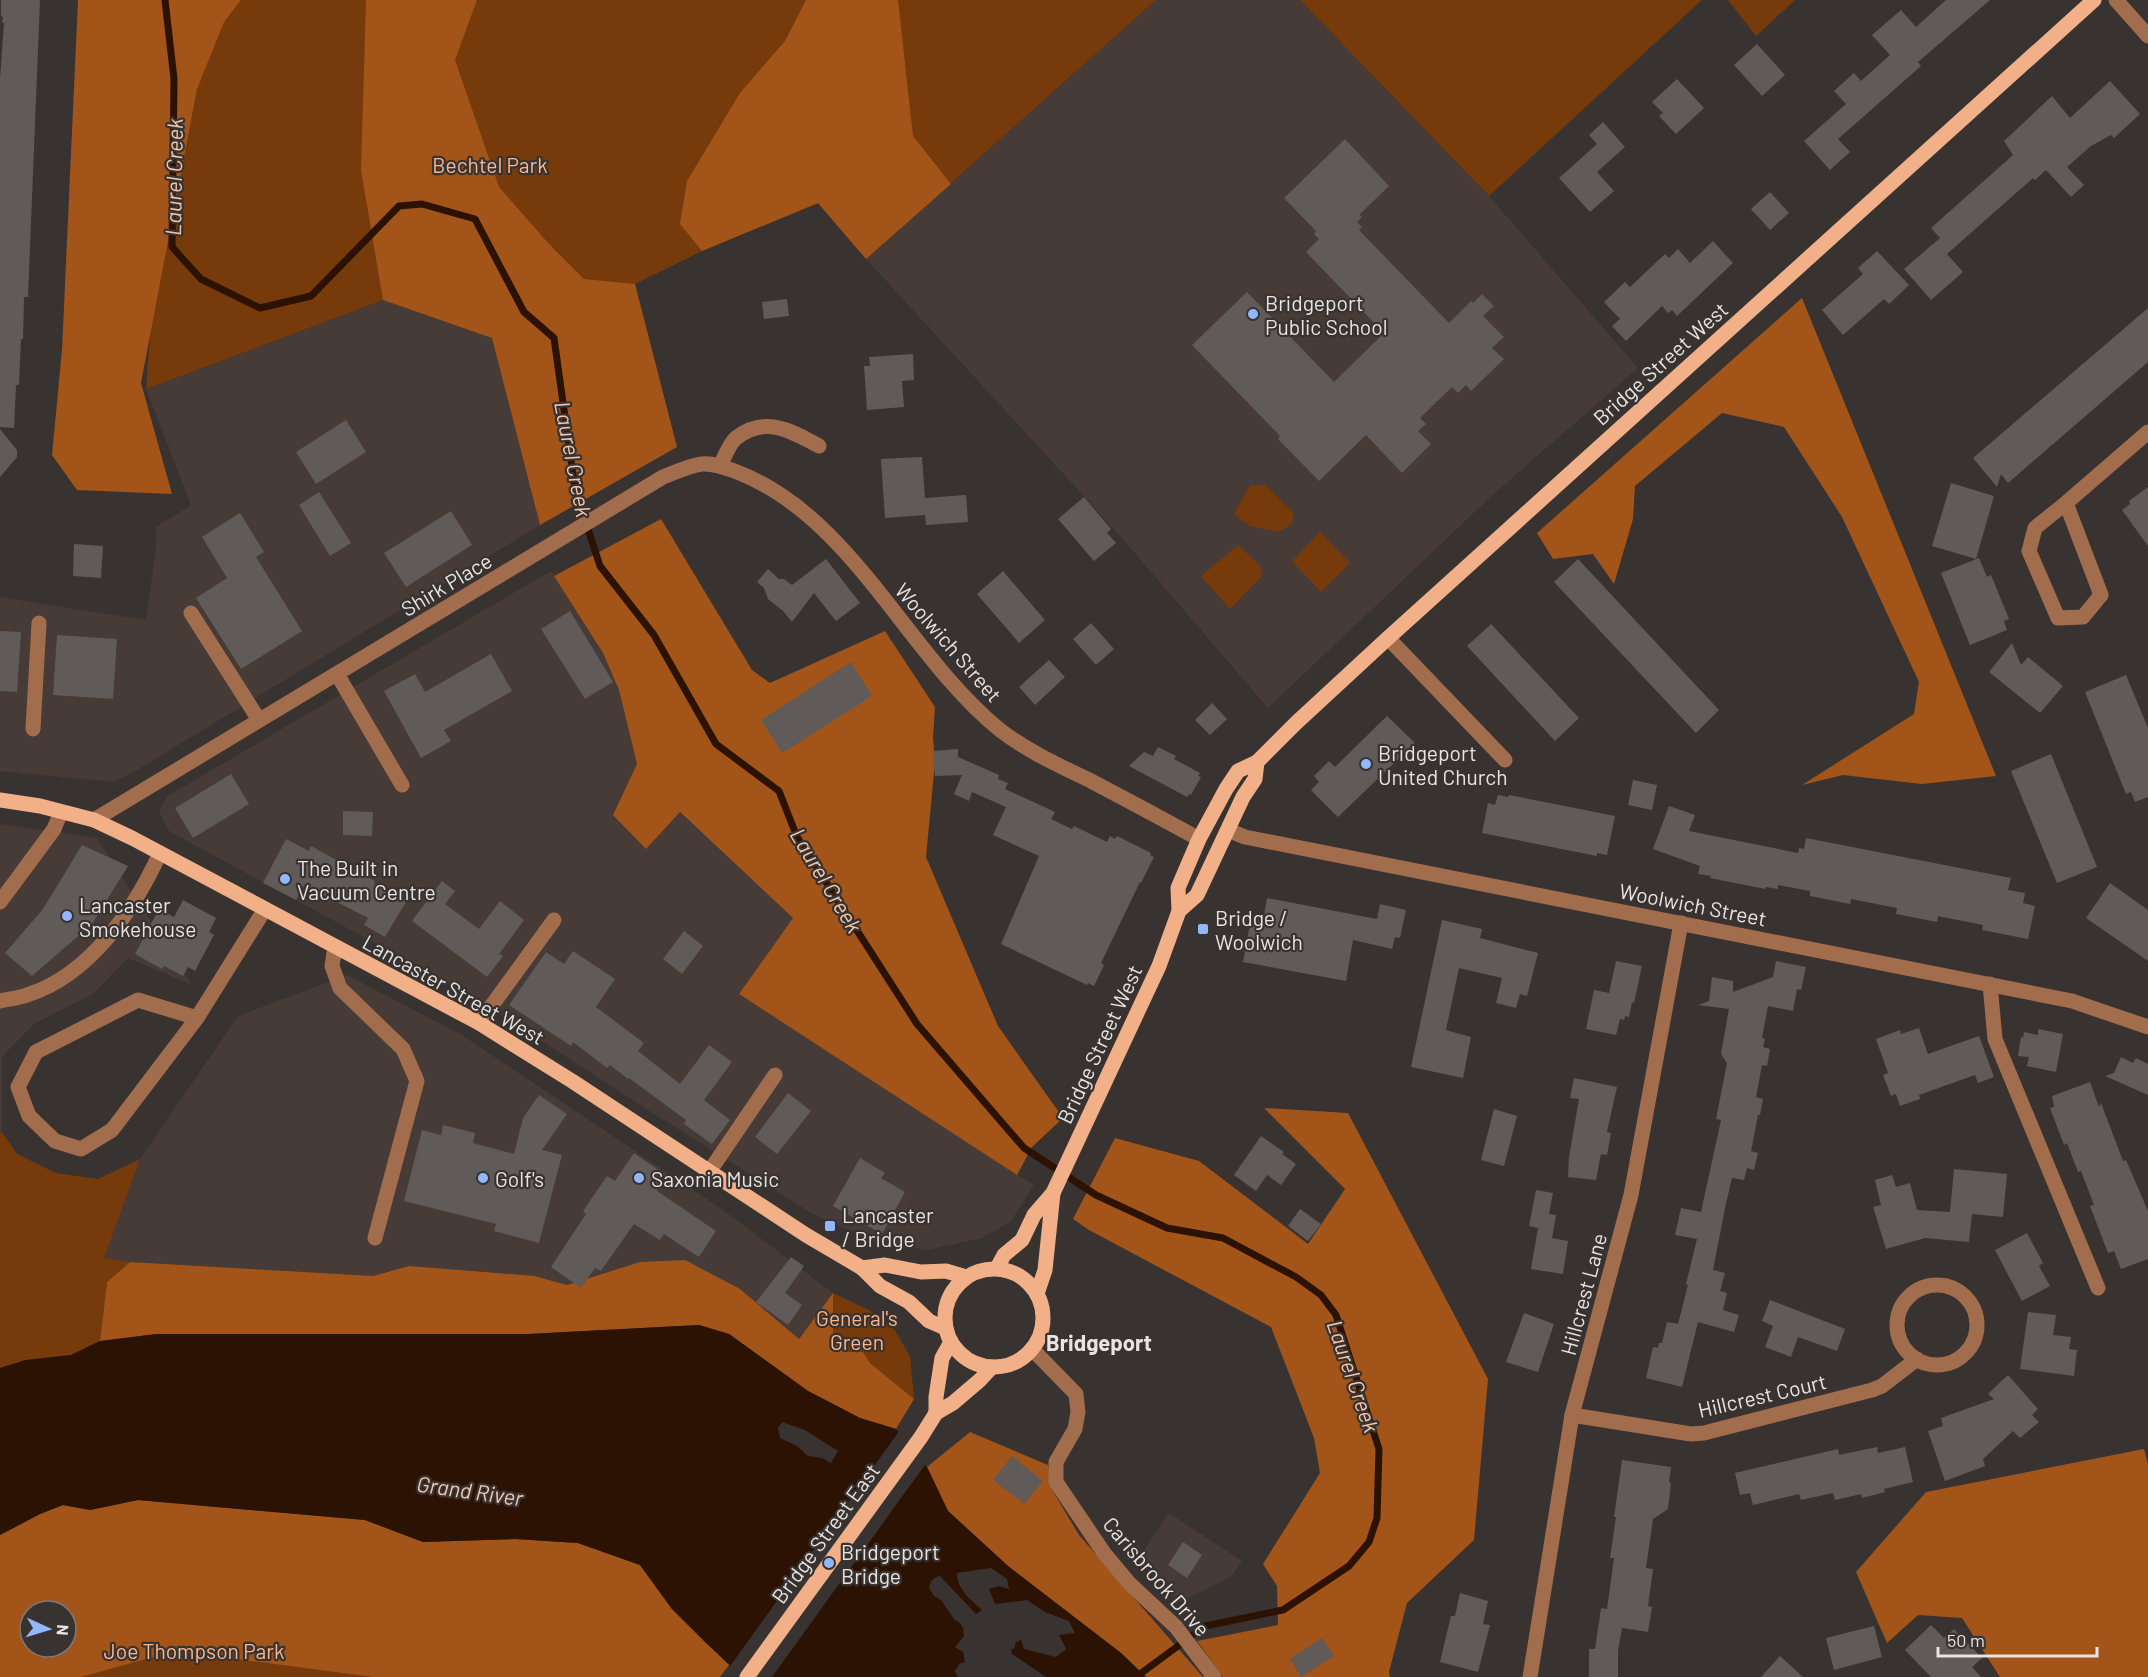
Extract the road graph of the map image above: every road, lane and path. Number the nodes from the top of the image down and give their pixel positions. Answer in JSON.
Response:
{"nodes":[{"id":1,"x":2094,"y":0,"type":"edge"},
{"id":2,"x":2116,"y":0,"type":"edge"},
{"id":3,"x":2148,"y":36,"type":"edge"},
{"id":4,"x":2148,"y":432,"type":"edge"},
{"id":5,"x":819,"y":446,"type":"dead end"},
{"id":6,"x":720,"y":466,"type":"junction"},
{"id":7,"x":2066,"y":504,"type":"junction"},
{"id":8,"x":190,"y":613,"type":"dead end"},
{"id":9,"x":39,"y":622,"type":"dead end"},
{"id":10,"x":1388,"y":638,"type":"junction"},
{"id":11,"x":337,"y":674,"type":"junction"},
{"id":12,"x":260,"y":720,"type":"junction"},
{"id":13,"x":33,"y":729,"type":"dead end"},
{"id":14,"x":1505,"y":760,"type":"dead end"},
{"id":15,"x":1257,"y":762,"type":"junction"},
{"id":16,"x":402,"y":785,"type":"dead end"},
{"id":17,"x":0,"y":800,"type":"edge"},
{"id":18,"x":61,"y":812,"type":"junction"},
{"id":19,"x":94,"y":820,"type":"junction"},
{"id":20,"x":1228,"y":830,"type":"junction"},
{"id":21,"x":1198,"y":839,"type":"junction"},
{"id":22,"x":160,"y":853,"type":"junction"},
{"id":23,"x":0,"y":902,"type":"edge"},
{"id":24,"x":265,"y":909,"type":"junction"},
{"id":25,"x":1179,"y":911,"type":"junction"},
{"id":26,"x":554,"y":920,"type":"dead end"},
{"id":27,"x":1681,"y":923,"type":"junction"},
{"id":28,"x":335,"y":947,"type":"junction"},
{"id":29,"x":1990,"y":984,"type":"junction"},
{"id":30,"x":0,"y":1001,"type":"edge"},
{"id":31,"x":197,"y":1018,"type":"junction"},
{"id":32,"x":479,"y":1023,"type":"junction"},
{"id":33,"x":2148,"y":1027,"type":"edge"},
{"id":34,"x":775,"y":1075,"type":"dead end"},
{"id":35,"x":709,"y":1173,"type":"junction"},
{"id":36,"x":1053,"y":1193,"type":"junction"},
{"id":37,"x":375,"y":1238,"type":"dead end"},
{"id":38,"x":862,"y":1268,"type":"junction"},
{"id":39,"x":997,"y":1268,"type":"junction"},
{"id":40,"x":966,"y":1277,"type":"junction"},
{"id":41,"x":2098,"y":1288,"type":"dead end"},
{"id":42,"x":1037,"y":1294,"type":"junction"},
{"id":43,"x":948,"y":1335,"type":"junction"},
{"id":44,"x":1032,"y":1349,"type":"junction"},
{"id":45,"x":1917,"y":1359,"type":"junction"},
{"id":46,"x":992,"y":1367,"type":"junction"},
{"id":47,"x":936,"y":1413,"type":"junction"},
{"id":48,"x":1572,"y":1415,"type":"junction"},
{"id":49,"x":747,"y":1677,"type":"edge"},
{"id":50,"x":1214,"y":1677,"type":"edge"},
{"id":51,"x":1530,"y":1677,"type":"edge"}],
"edges":[{"from":1,"to":10,"type":"main road","name":"Bridge Street West"},
{"from":2,"to":3,"type":"street"},
{"from":4,"to":7,"type":"street"},
{"from":5,"to":6,"type":"street"},
{"from":6,"to":11,"type":"street","name":"Shirk Place"},
{"from":6,"to":21,"type":"street","name":"Woolwich Street"},
{"from":7,"to":7,"type":"street"},
{"from":8,"to":12,"type":"street"},
{"from":9,"to":13,"type":"street"},
{"from":10,"to":14,"type":"street"},
{"from":10,"to":15,"type":"main road","name":"Bridge Street West"},
{"from":11,"to":12,"type":"street","name":"Shirk Place"},
{"from":11,"to":16,"type":"street"},
{"from":12,"to":19,"type":"street","name":"Shirk Place"},
{"from":15,"to":20,"type":"main road","name":"Bridge Street West"},
{"from":15,"to":21,"type":"main road","name":"Bridge Street West"},
{"from":17,"to":18,"type":"main road","name":"Lancaster Street West"},
{"from":18,"to":19,"type":"main road","name":"Lancaster Street West"},
{"from":18,"to":23,"type":"street"},
{"from":19,"to":22,"type":"main road","name":"Lancaster Street West"},
{"from":20,"to":25,"type":"main road","name":"Bridge Street West"},
{"from":20,"to":27,"type":"street","name":"Woolwich Street"},
{"from":21,"to":25,"type":"main road","name":"Bridge Street West"},
{"from":22,"to":24,"type":"main road","name":"Lancaster Street West"},
{"from":22,"to":30,"type":"street"},
{"from":24,"to":28,"type":"main road","name":"Lancaster Street West"},
{"from":24,"to":31,"type":"street"},
{"from":25,"to":36,"type":"main road","name":"Bridge Street West"},
{"from":26,"to":32,"type":"street"},
{"from":27,"to":29,"type":"street","name":"Woolwich Street"},
{"from":27,"to":48,"type":"street","name":"Hillcrest Lane"},
{"from":28,"to":32,"type":"main road","name":"Lancaster Street West"},
{"from":28,"to":37,"type":"street"},
{"from":29,"to":33,"type":"street","name":"Woolwich Street"},
{"from":29,"to":41,"type":"street"},
{"from":31,"to":31,"type":"street"},
{"from":32,"to":35,"type":"main road","name":"Lancaster Street West"},
{"from":34,"to":35,"type":"street"},
{"from":35,"to":38,"type":"main road","name":"Lancaster Street West"},
{"from":36,"to":39,"type":"main road","name":"Bridge Street West"},
{"from":36,"to":42,"type":"main road","name":"Bridge Street West"},
{"from":38,"to":40,"type":"main road"},
{"from":38,"to":43,"type":"main road","name":"Lancaster Street West"},
{"from":39,"to":40,"type":"main road"},
{"from":39,"to":42,"type":"main road"},
{"from":40,"to":43,"type":"main road"},
{"from":42,"to":44,"type":"main road"},
{"from":43,"to":46,"type":"main road"},
{"from":43,"to":47,"type":"main road","name":"Bridge Street East"},
{"from":44,"to":46,"type":"main road"},
{"from":44,"to":50,"type":"street","name":"Carisbrook Drive"},
{"from":45,"to":45,"type":"street"},
{"from":45,"to":48,"type":"street","name":"Hillcrest Court"},
{"from":46,"to":47,"type":"main road","name":"Bridge Street East"},
{"from":47,"to":49,"type":"main road","name":"Bridge Street East"},
{"from":48,"to":51,"type":"street","name":"Hillcrest Lane"}]}
